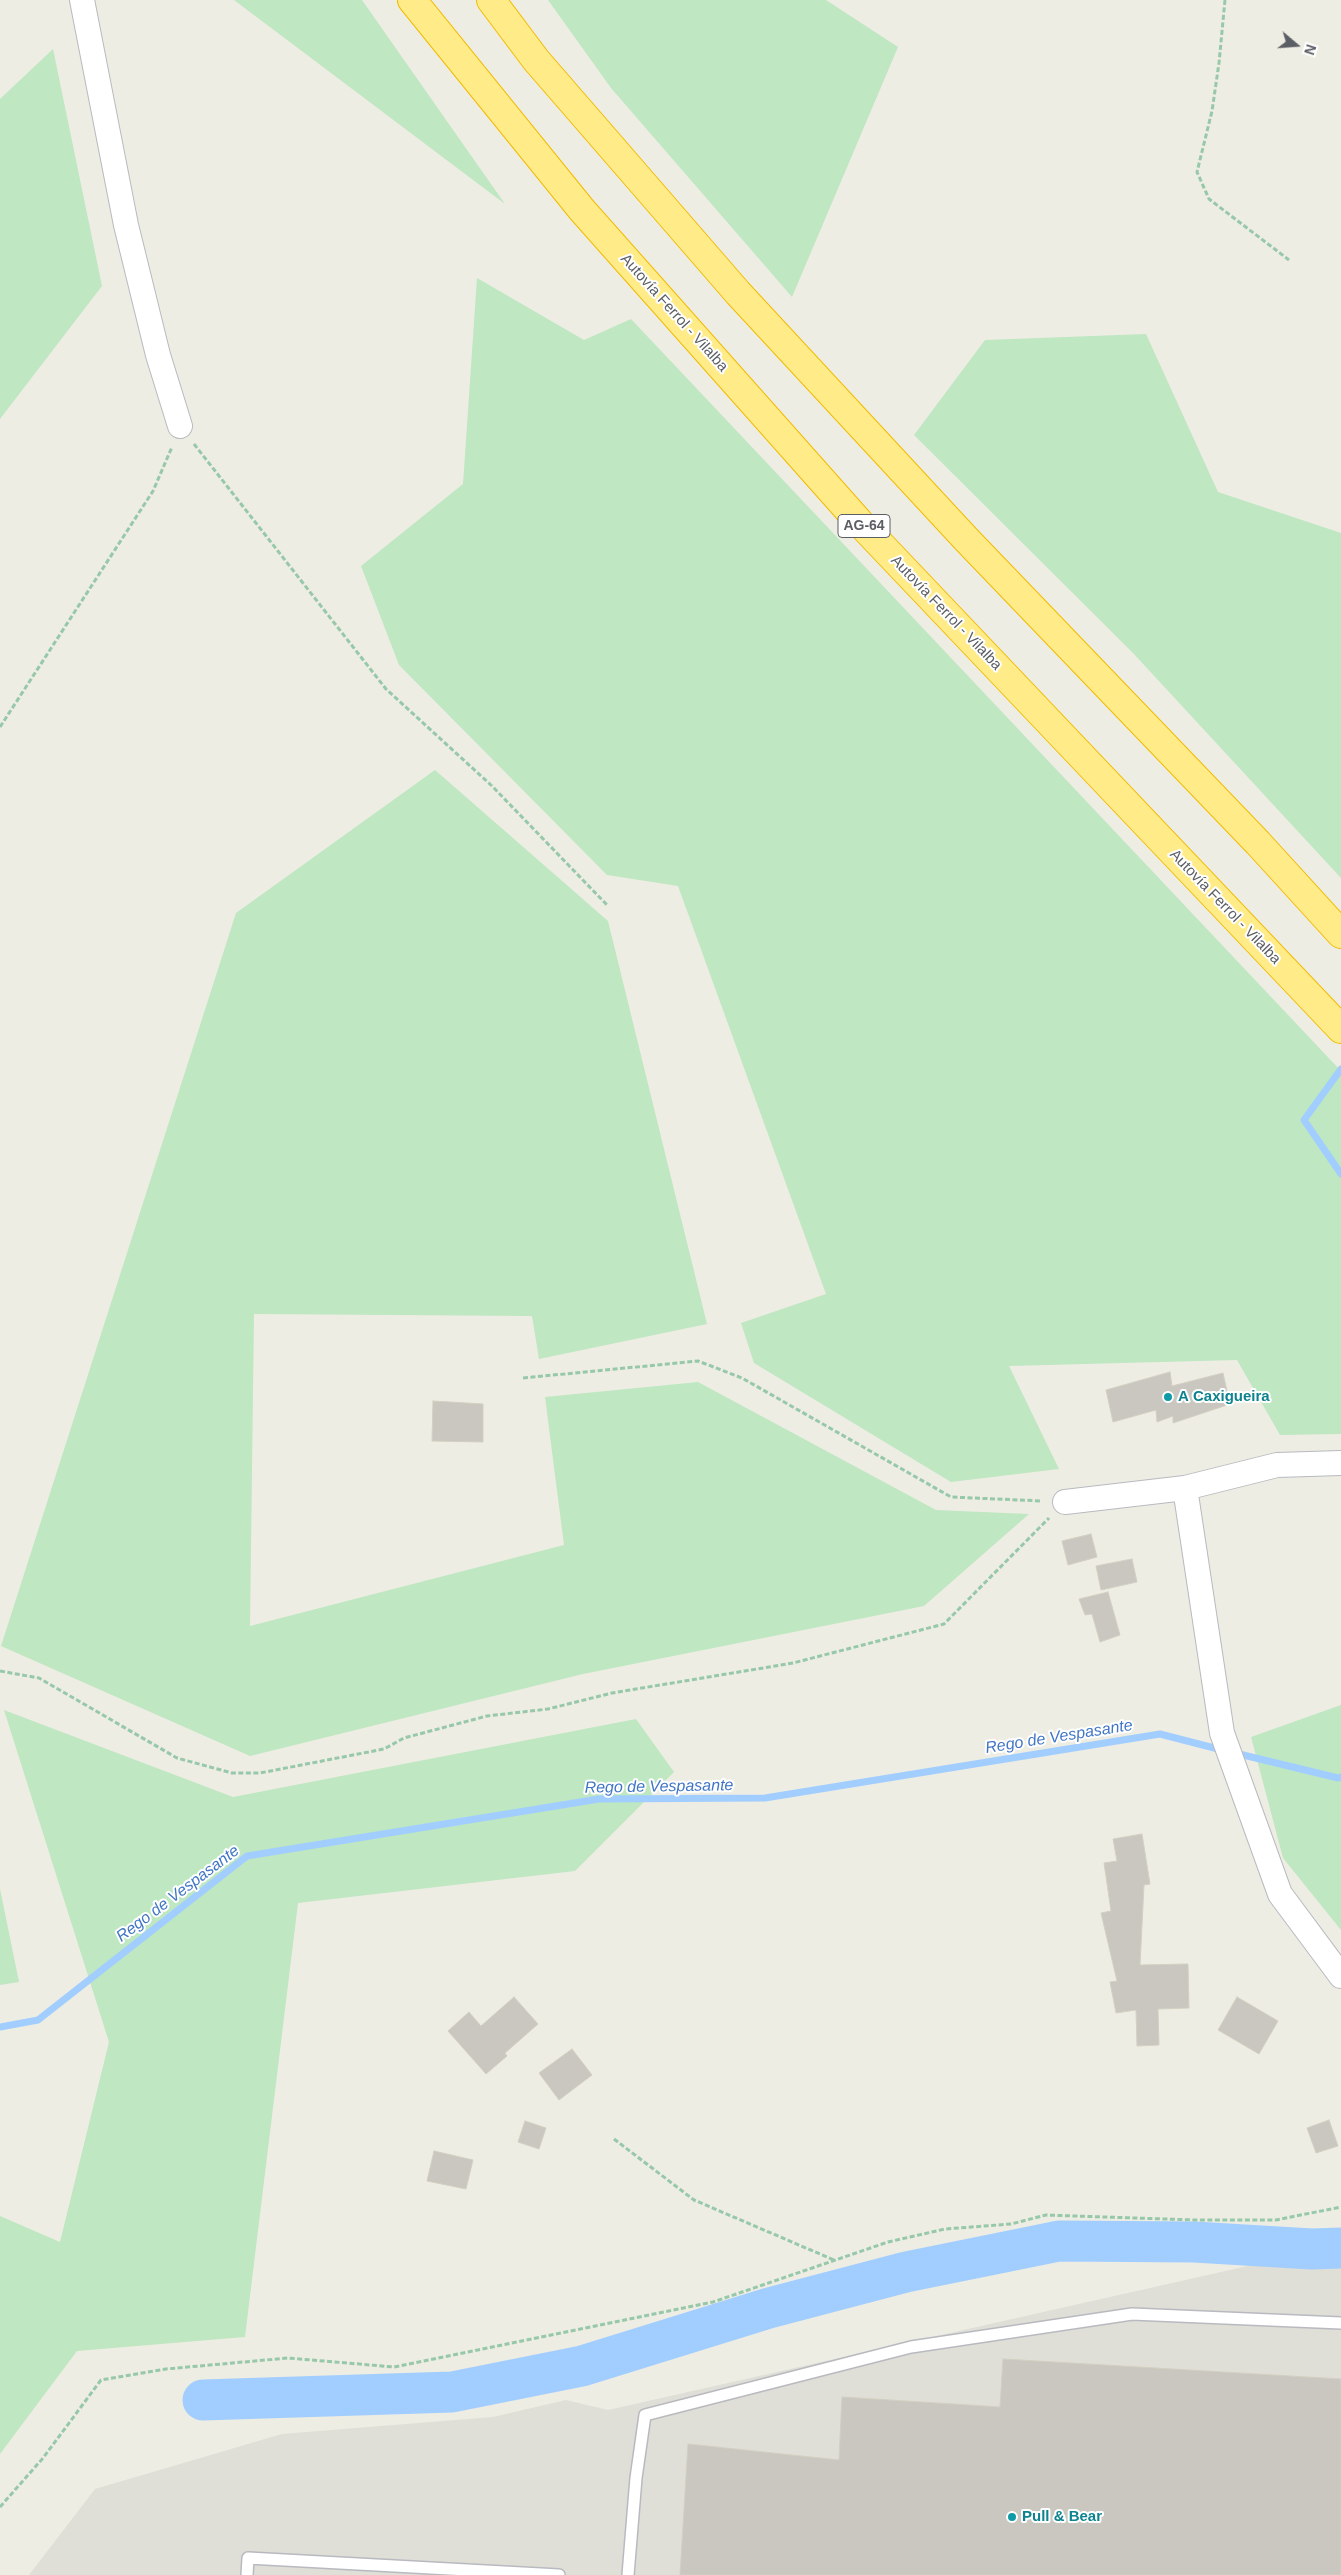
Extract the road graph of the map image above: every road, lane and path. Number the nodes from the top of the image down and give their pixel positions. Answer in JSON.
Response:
{"nodes":[{"id":1,"x":82,"y":0,"type":"edge"},
{"id":2,"x":412,"y":0,"type":"edge"},
{"id":3,"x":491,"y":0,"type":"edge"},
{"id":4,"x":1224,"y":0,"type":"edge"},
{"id":5,"x":1288,"y":260,"type":"dead end"},
{"id":6,"x":180,"y":426,"type":"junction"},
{"id":7,"x":0,"y":727,"type":"edge"},
{"id":8,"x":608,"y":906,"type":"dead end"},
{"id":9,"x":1341,"y":934,"type":"edge"},
{"id":10,"x":1341,"y":1029,"type":"edge"},
{"id":11,"x":523,"y":1378,"type":"dead end"},
{"id":12,"x":1341,"y":1463,"type":"edge"},
{"id":13,"x":1185,"y":1488,"type":"junction"},
{"id":14,"x":1065,"y":1502,"type":"junction"},
{"id":15,"x":0,"y":1671,"type":"edge"},
{"id":16,"x":1341,"y":1976,"type":"edge"},
{"id":17,"x":614,"y":2139,"type":"dead end"},
{"id":18,"x":1341,"y":2207,"type":"edge"},
{"id":19,"x":835,"y":2260,"type":"junction"},
{"id":20,"x":1341,"y":2323,"type":"edge"},
{"id":21,"x":0,"y":2507,"type":"edge"},
{"id":22,"x":247,"y":2575,"type":"edge"},
{"id":23,"x":559,"y":2575,"type":"edge"},
{"id":24,"x":628,"y":2575,"type":"edge"}],
"edges":[{"from":1,"to":6,"type":"street"},
{"from":2,"to":10,"type":"highway","name":"Autovía Ferrol - Vilalba","number":"AG-64"},
{"from":3,"to":9,"type":"highway"},
{"from":4,"to":5,"type":"path"},
{"from":6,"to":7,"type":"path"},
{"from":6,"to":8,"type":"path"},
{"from":11,"to":14,"type":"path"},
{"from":12,"to":13,"type":"street"},
{"from":13,"to":14,"type":"street"},
{"from":13,"to":16,"type":"street"},
{"from":14,"to":15,"type":"path"},
{"from":17,"to":19,"type":"path"},
{"from":18,"to":19,"type":"path"},
{"from":19,"to":21,"type":"path"},
{"from":20,"to":24,"type":"lane"},
{"from":22,"to":23,"type":"lane"}]}
